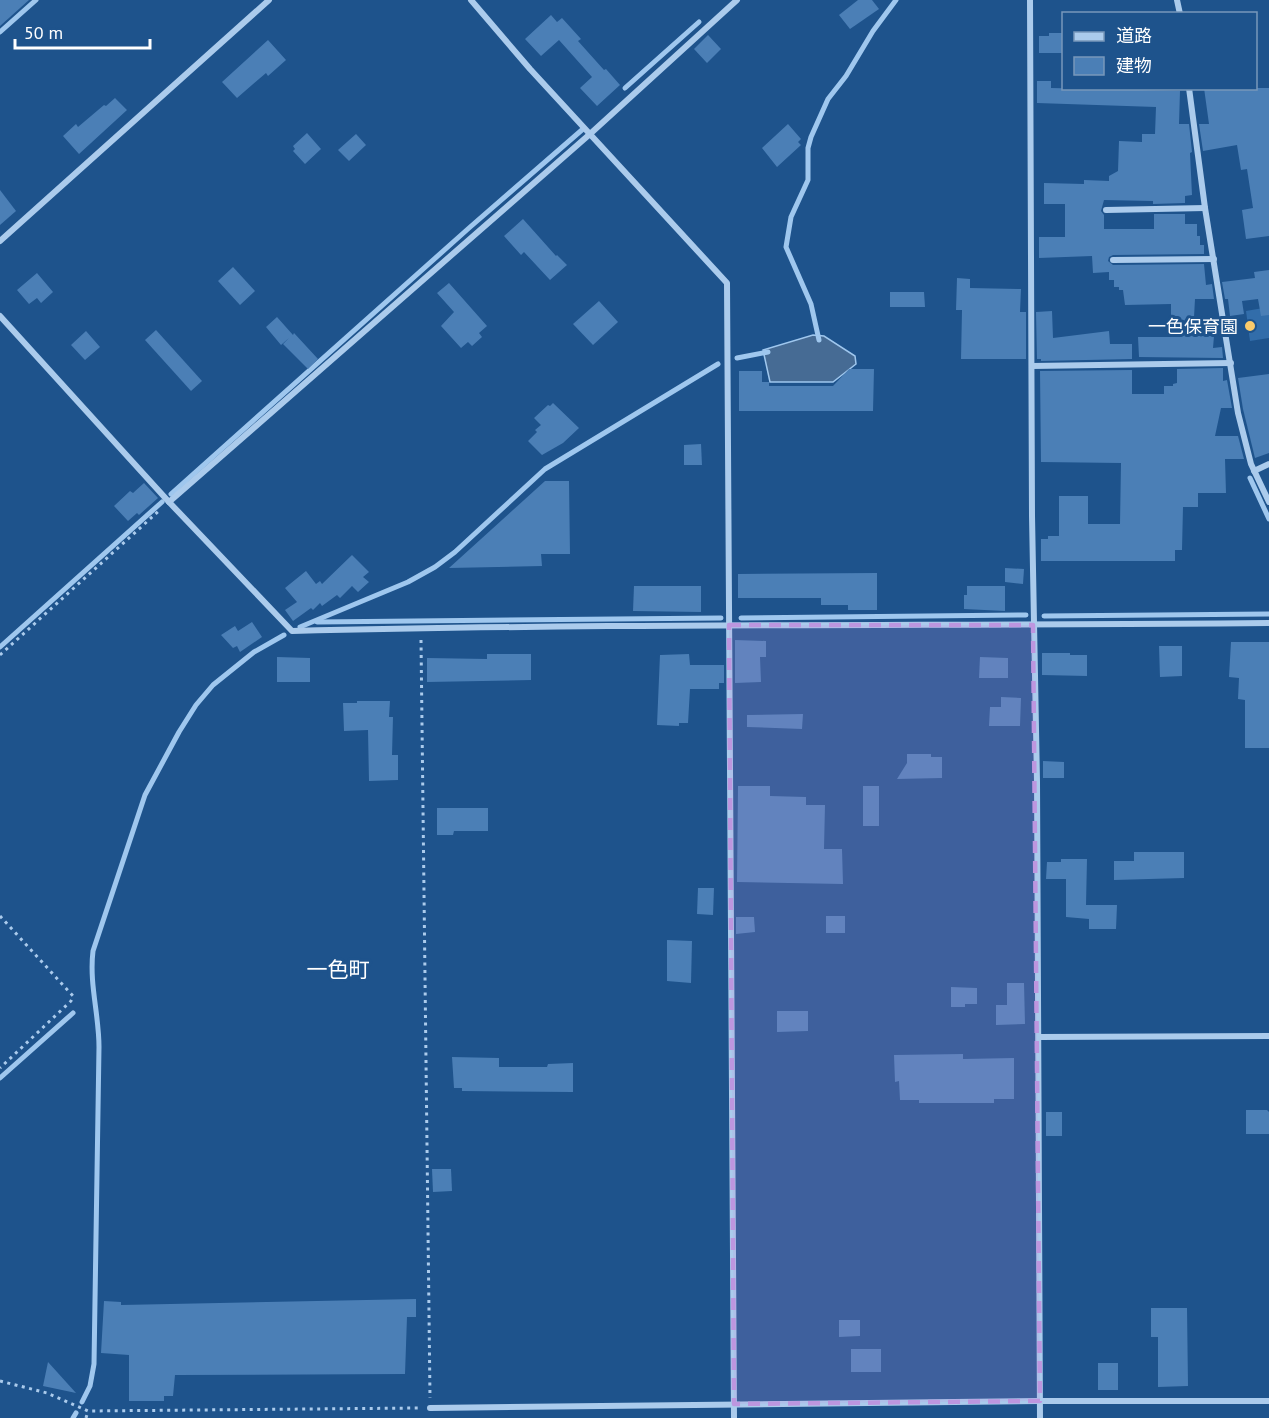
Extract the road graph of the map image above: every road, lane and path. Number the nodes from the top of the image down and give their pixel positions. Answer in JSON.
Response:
{"nodes":[{"id":1,"x":268,"y":0,"type":"edge"},
{"id":2,"x":471,"y":0,"type":"edge"},
{"id":3,"x":737,"y":0,"type":"edge"},
{"id":4,"x":1030,"y":0,"type":"edge"},
{"id":5,"x":1189,"y":90,"type":"edge"},
{"id":6,"x":590,"y":134,"type":"junction"},
{"id":7,"x":1205,"y":208,"type":"junction"},
{"id":8,"x":1106,"y":210,"type":"dead end"},
{"id":9,"x":0,"y":241,"type":"edge"},
{"id":10,"x":1214,"y":259,"type":"junction"},
{"id":11,"x":1113,"y":260,"type":"dead end"},
{"id":12,"x":0,"y":316,"type":"edge"},
{"id":13,"x":1231,"y":363,"type":"junction"},
{"id":14,"x":1032,"y":366,"type":"junction"},
{"id":15,"x":1269,"y":464,"type":"edge"},
{"id":16,"x":1254,"y":471,"type":"junction"},
{"id":17,"x":169,"y":502,"type":"junction"},
{"id":18,"x":1269,"y":502,"type":"edge"},
{"id":19,"x":1269,"y":623,"type":"edge"},
{"id":20,"x":729,"y":625,"type":"junction"},
{"id":21,"x":1033,"y":625,"type":"junction"},
{"id":22,"x":421,"y":628,"type":"junction"},
{"id":23,"x":0,"y":655,"type":"edge"},
{"id":24,"x":0,"y":916,"type":"edge"},
{"id":25,"x":1269,"y":1036,"type":"edge"},
{"id":26,"x":1039,"y":1037,"type":"junction"},
{"id":27,"x":0,"y":1068,"type":"edge"},
{"id":28,"x":0,"y":1381,"type":"edge"},
{"id":29,"x":1040,"y":1401,"type":"junction"},
{"id":30,"x":1269,"y":1401,"type":"edge"},
{"id":31,"x":734,"y":1404,"type":"junction"},
{"id":32,"x":430,"y":1408,"type":"junction"},
{"id":33,"x":88,"y":1412,"type":"junction"},
{"id":34,"x":86,"y":1418,"type":"edge"},
{"id":35,"x":734,"y":1418,"type":"edge"},
{"id":36,"x":1040,"y":1418,"type":"edge"}],
"edges":[{"from":1,"to":9,"type":"street"},
{"from":2,"to":6,"type":"street"},
{"from":3,"to":6,"type":"street"},
{"from":4,"to":14,"type":"street"},
{"from":5,"to":7,"type":"street"},
{"from":6,"to":17,"type":"street"},
{"from":6,"to":20,"type":"street"},
{"from":7,"to":8,"type":"street"},
{"from":7,"to":10,"type":"street"},
{"from":10,"to":11,"type":"street"},
{"from":10,"to":13,"type":"street"},
{"from":12,"to":17,"type":"street"},
{"from":13,"to":14,"type":"street"},
{"from":13,"to":16,"type":"street"},
{"from":14,"to":21,"type":"street"},
{"from":15,"to":16,"type":"street"},
{"from":16,"to":18,"type":"street"},
{"from":17,"to":22,"type":"street"},
{"from":17,"to":23,"type":"path"},
{"from":19,"to":21,"type":"street"},
{"from":20,"to":21,"type":"street"},
{"from":20,"to":22,"type":"street"},
{"from":20,"to":31,"type":"street"},
{"from":21,"to":26,"type":"street"},
{"from":22,"to":32,"type":"path"},
{"from":24,"to":27,"type":"path"},
{"from":25,"to":26,"type":"street"},
{"from":26,"to":29,"type":"street"},
{"from":28,"to":33,"type":"path"},
{"from":29,"to":30,"type":"street"},
{"from":29,"to":31,"type":"street"},
{"from":29,"to":36,"type":"street"},
{"from":31,"to":32,"type":"street"},
{"from":31,"to":35,"type":"street"},
{"from":32,"to":33,"type":"path"},
{"from":33,"to":34,"type":"path"}]}
